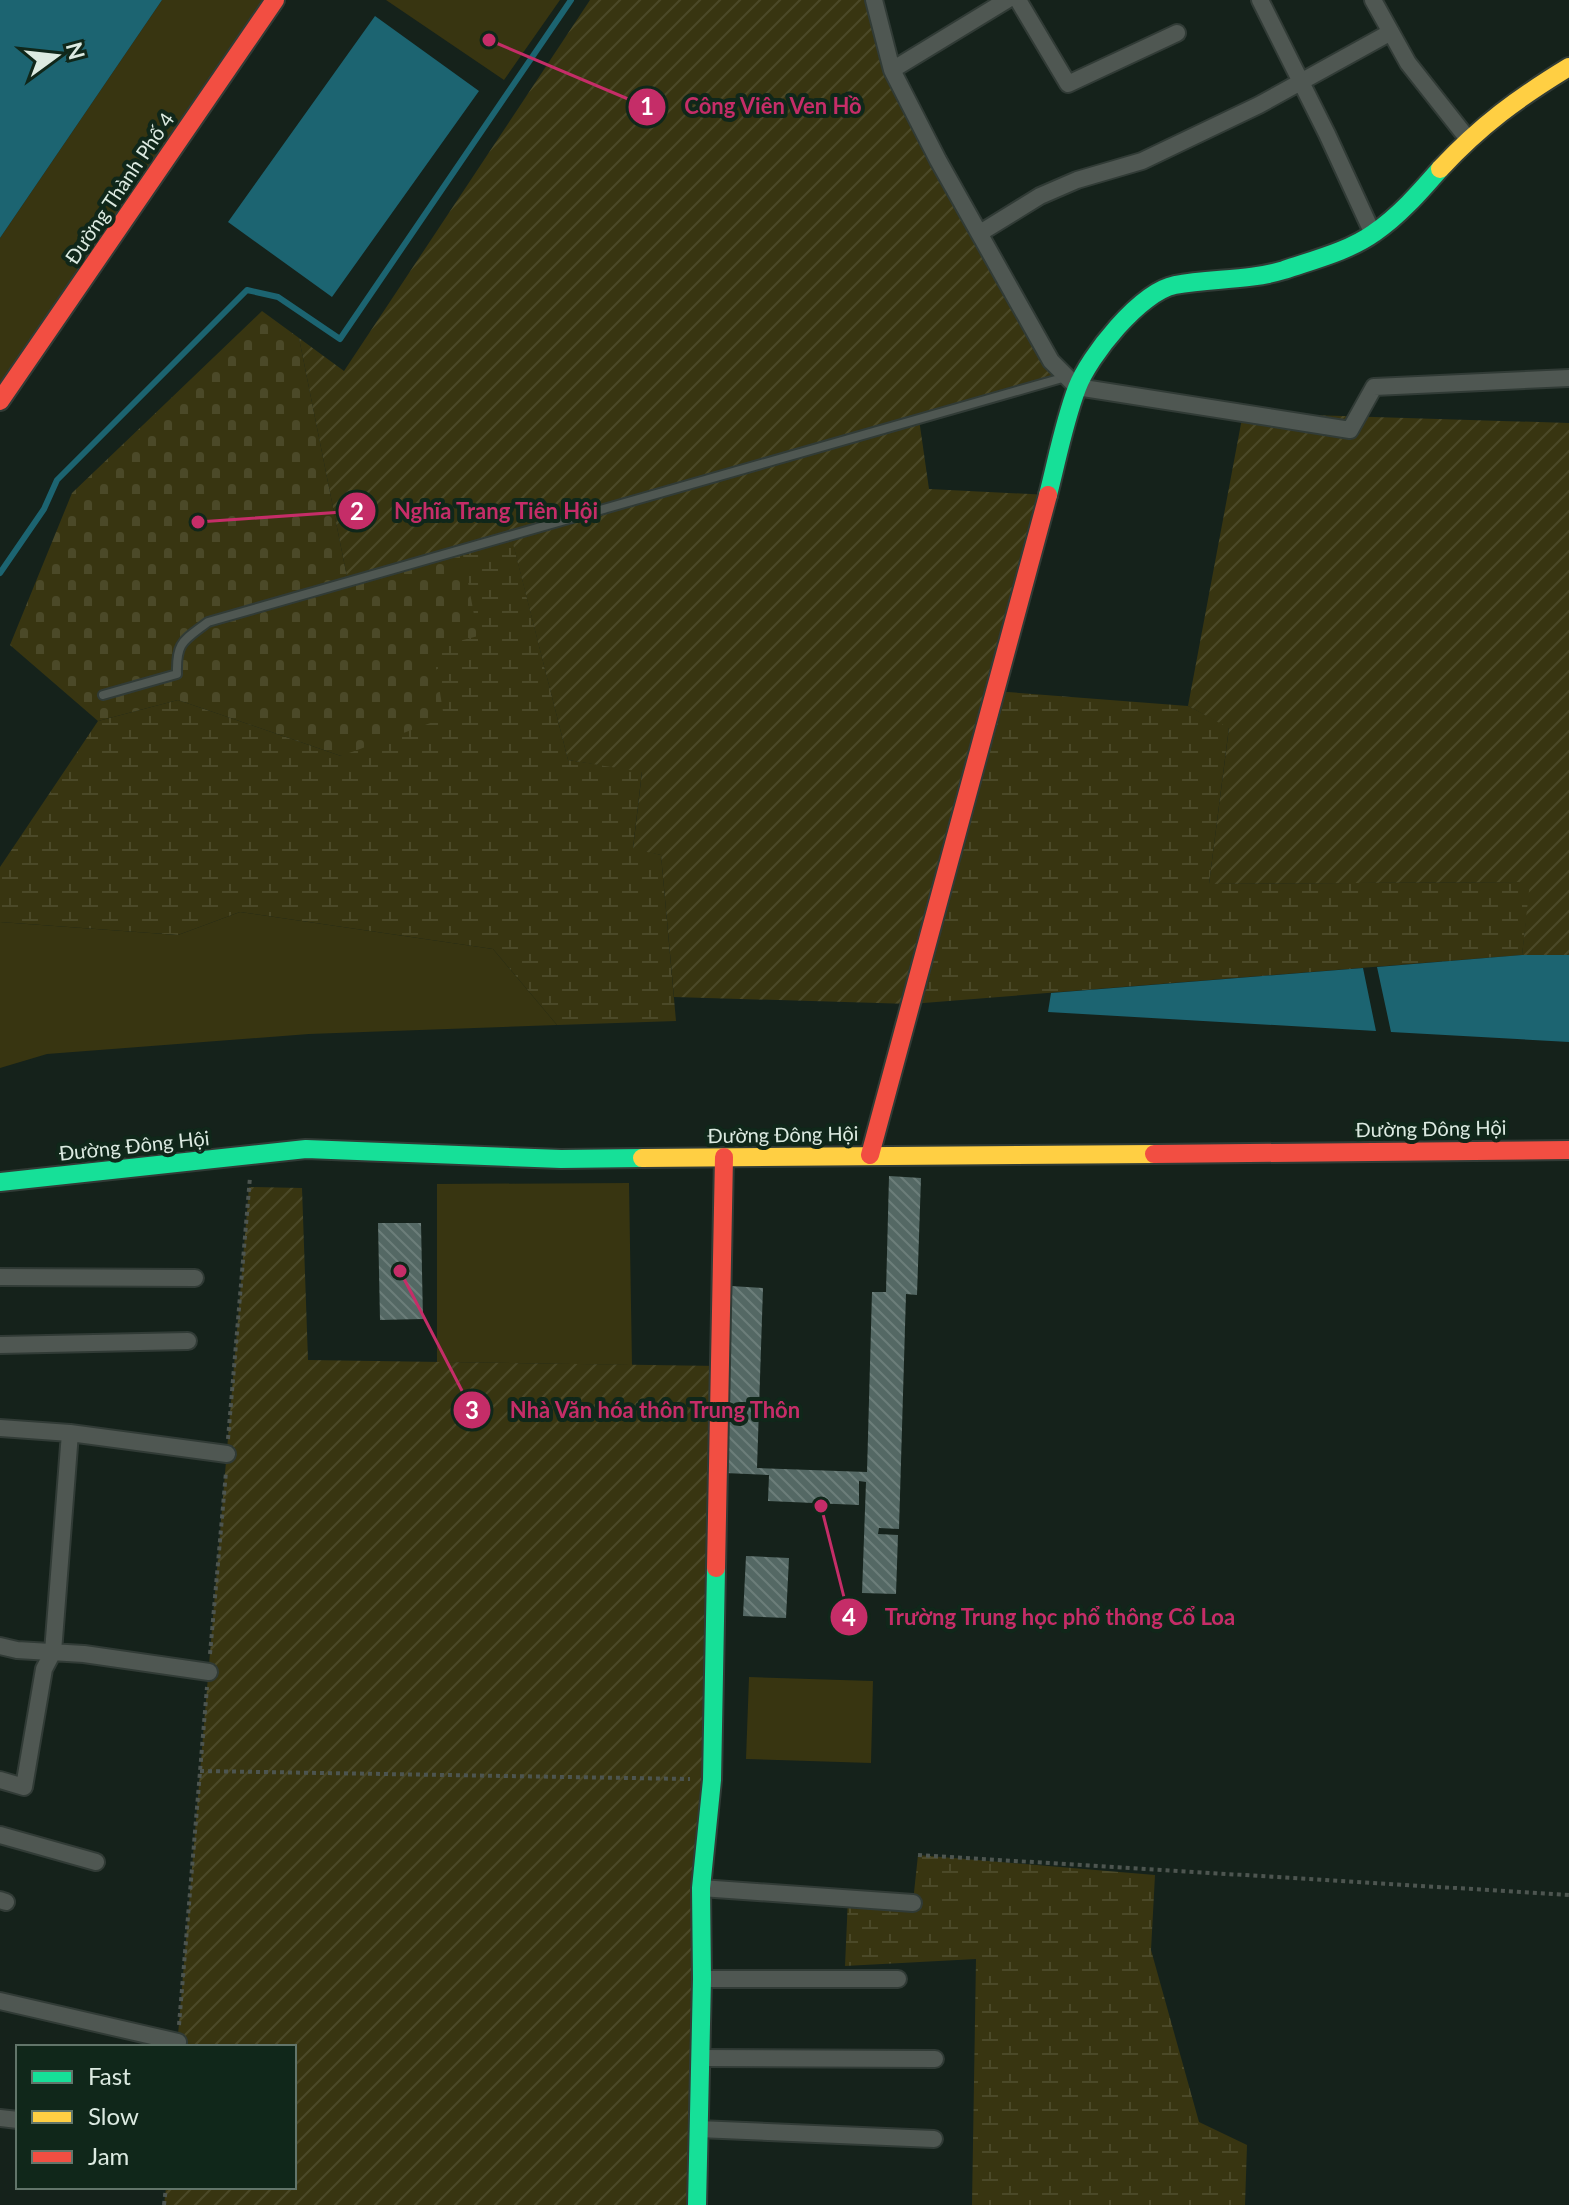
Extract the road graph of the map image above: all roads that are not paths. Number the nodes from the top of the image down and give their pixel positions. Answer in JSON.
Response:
{"nodes":[{"id":1,"x":275,"y":0,"type":"edge"},
{"id":2,"x":874,"y":0,"type":"edge"},
{"id":3,"x":1007,"y":0,"type":"edge"},
{"id":4,"x":1018,"y":0,"type":"edge"},
{"id":5,"x":1260,"y":0,"type":"edge"},
{"id":6,"x":1373,"y":0,"type":"edge"},
{"id":7,"x":1391,"y":32,"type":"junction"},
{"id":8,"x":1177,"y":33,"type":"dead end"},
{"id":9,"x":1569,"y":67,"type":"edge"},
{"id":10,"x":892,"y":70,"type":"junction"},
{"id":11,"x":1301,"y":83,"type":"junction"},
{"id":12,"x":1468,"y":139,"type":"junction"},
{"id":13,"x":980,"y":233,"type":"junction"},
{"id":14,"x":1373,"y":234,"type":"junction"},
{"id":15,"x":1569,"y":378,"type":"edge"},
{"id":16,"x":1071,"y":382,"type":"junction"},
{"id":17,"x":0,"y":401,"type":"edge"},
{"id":18,"x":103,"y":695,"type":"dead end"},
{"id":19,"x":1569,"y":1150,"type":"edge"},
{"id":20,"x":870,"y":1155,"type":"junction"},
{"id":21,"x":724,"y":1157,"type":"junction"},
{"id":22,"x":0,"y":1182,"type":"edge"},
{"id":23,"x":0,"y":1277,"type":"edge"},
{"id":24,"x":195,"y":1278,"type":"dead end"},
{"id":25,"x":188,"y":1341,"type":"dead end"},
{"id":26,"x":0,"y":1345,"type":"edge"},
{"id":27,"x":0,"y":1428,"type":"edge"},
{"id":28,"x":70,"y":1433,"type":"junction"},
{"id":29,"x":227,"y":1454,"type":"road end"},
{"id":30,"x":0,"y":1646,"type":"edge"},
{"id":31,"x":53,"y":1652,"type":"junction"},
{"id":32,"x":209,"y":1672,"type":"road end"},
{"id":33,"x":0,"y":1780,"type":"edge"},
{"id":34,"x":0,"y":1835,"type":"edge"},
{"id":35,"x":96,"y":1862,"type":"dead end"},
{"id":36,"x":701,"y":1888,"type":"junction"},
{"id":37,"x":913,"y":1903,"type":"dead end"},
{"id":38,"x":702,"y":1979,"type":"junction"},
{"id":39,"x":898,"y":1979,"type":"dead end"},
{"id":40,"x":0,"y":2001,"type":"edge"},
{"id":41,"x":178,"y":2042,"type":"road end"},
{"id":42,"x":700,"y":2058,"type":"junction"},
{"id":43,"x":935,"y":2059,"type":"dead end"},
{"id":44,"x":698,"y":2129,"type":"junction"},
{"id":45,"x":934,"y":2139,"type":"dead end"},
{"id":46,"x":697,"y":2205,"type":"edge"}],
"edges":[{"from":1,"to":17,"type":"street","name":"Đường Thành Phố 4"},
{"from":2,"to":10,"type":"street"},
{"from":3,"to":10,"type":"street"},
{"from":4,"to":8,"type":"street"},
{"from":5,"to":11,"type":"street"},
{"from":6,"to":7,"type":"street"},
{"from":7,"to":11,"type":"street"},
{"from":7,"to":12,"type":"street"},
{"from":9,"to":12,"type":"street"},
{"from":10,"to":13,"type":"street"},
{"from":11,"to":13,"type":"street"},
{"from":11,"to":14,"type":"street"},
{"from":12,"to":14,"type":"street"},
{"from":13,"to":16,"type":"street"},
{"from":14,"to":16,"type":"street"},
{"from":15,"to":16,"type":"street"},
{"from":16,"to":18,"type":"lane"},
{"from":16,"to":20,"type":"street"},
{"from":19,"to":20,"type":"street","name":"Đường Đông Hội"},
{"from":20,"to":21,"type":"street","name":"Đường Đông Hội"},
{"from":21,"to":22,"type":"street","name":"Đường Đông Hội"},
{"from":21,"to":36,"type":"street"},
{"from":23,"to":24,"type":"street"},
{"from":25,"to":26,"type":"street"},
{"from":27,"to":28,"type":"street"},
{"from":28,"to":29,"type":"street"},
{"from":28,"to":31,"type":"street"},
{"from":30,"to":31,"type":"street"},
{"from":31,"to":32,"type":"street"},
{"from":31,"to":33,"type":"street"},
{"from":34,"to":35,"type":"street"},
{"from":36,"to":37,"type":"street"},
{"from":36,"to":38,"type":"street"},
{"from":38,"to":39,"type":"street"},
{"from":38,"to":42,"type":"street"},
{"from":40,"to":41,"type":"street"},
{"from":42,"to":43,"type":"street"},
{"from":42,"to":44,"type":"street"},
{"from":44,"to":45,"type":"street"},
{"from":44,"to":46,"type":"street"}]}
